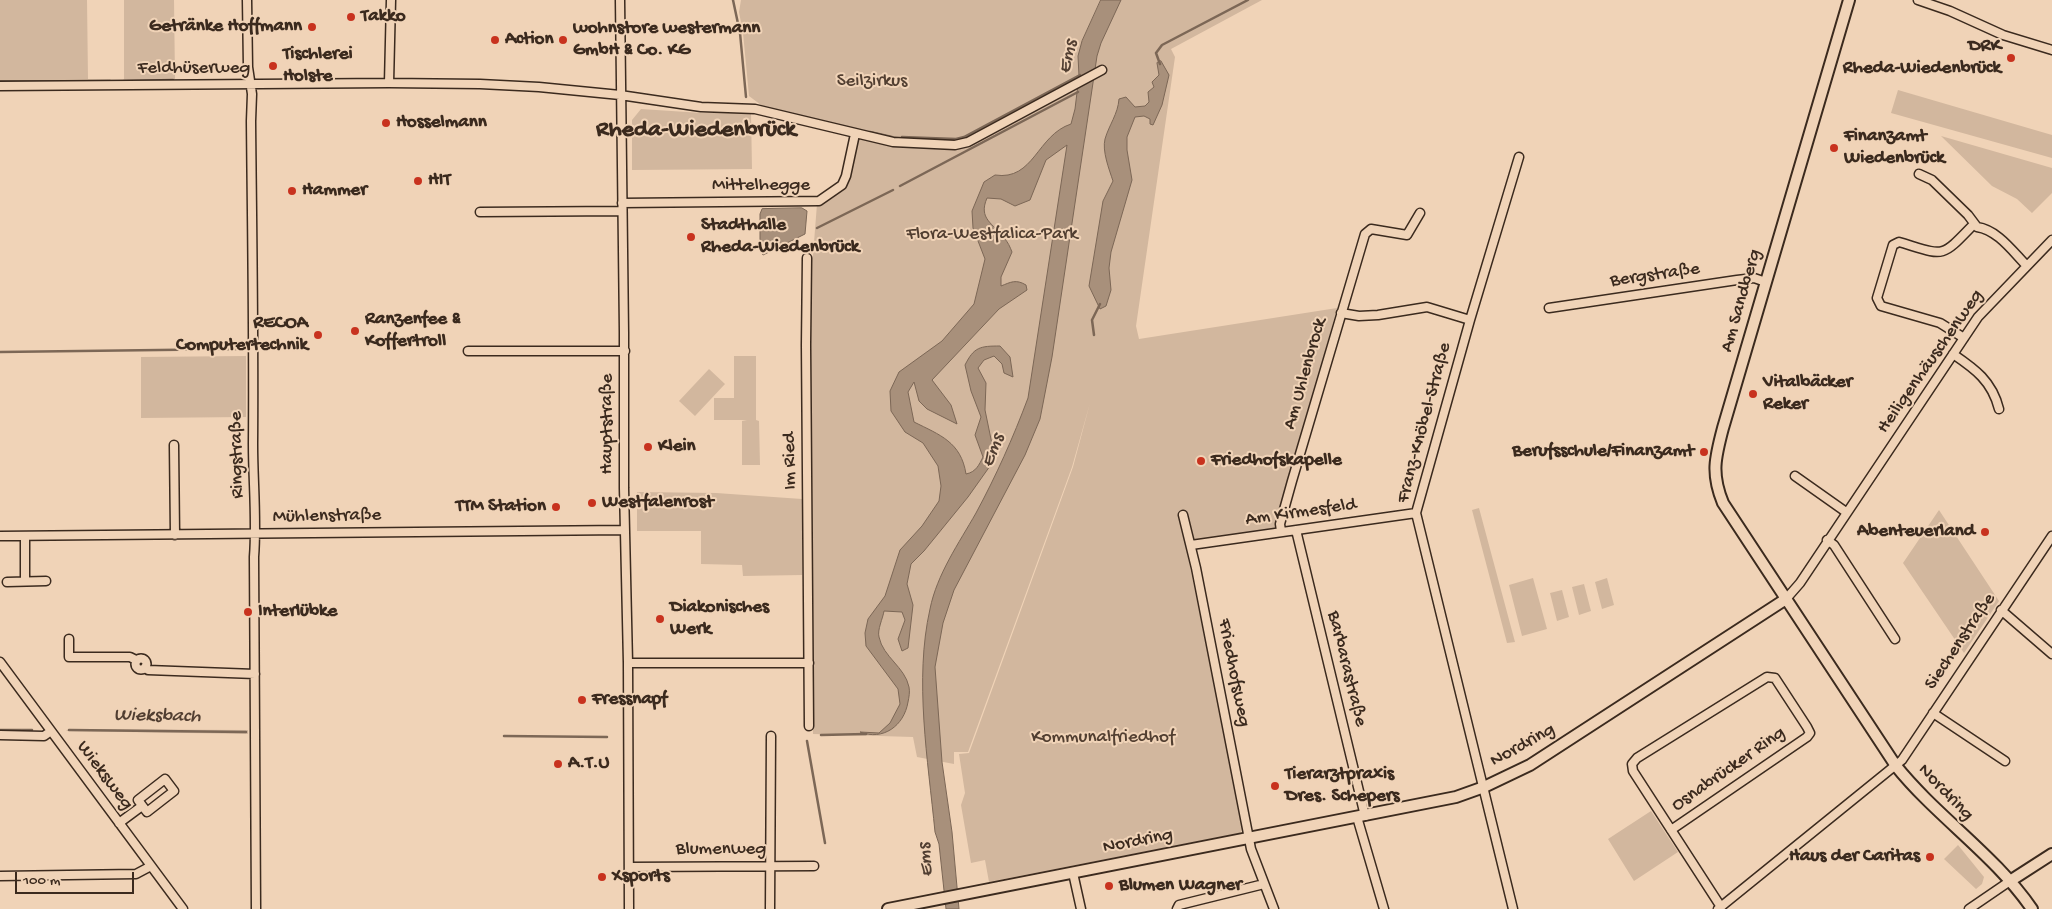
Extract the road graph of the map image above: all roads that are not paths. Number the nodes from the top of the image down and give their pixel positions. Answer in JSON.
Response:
{"nodes":[{"id":1,"x":247,"y":0,"type":"edge"},
{"id":2,"x":391,"y":0,"type":"edge"},
{"id":3,"x":620,"y":0,"type":"edge"},
{"id":4,"x":1849,"y":0,"type":"edge"},
{"id":5,"x":1918,"y":0,"type":"edge"},
{"id":6,"x":2052,"y":50,"type":"edge"},
{"id":7,"x":1102,"y":70,"type":"dead end"},
{"id":8,"x":389,"y":84,"type":"junction"},
{"id":9,"x":251,"y":85,"type":"junction"},
{"id":10,"x":0,"y":86,"type":"edge"},
{"id":11,"x":620,"y":95,"type":"junction"},
{"id":12,"x":855,"y":134,"type":"junction"},
{"id":13,"x":1519,"y":157,"type":"dead end"},
{"id":14,"x":1919,"y":174,"type":"dead end"},
{"id":15,"x":622,"y":207,"type":"junction"},
{"id":16,"x":480,"y":212,"type":"dead end"},
{"id":17,"x":1420,"y":213,"type":"dead end"},
{"id":18,"x":1974,"y":224,"type":"junction"},
{"id":19,"x":2052,"y":240,"type":"edge"},
{"id":20,"x":807,"y":258,"type":"dead end"},
{"id":21,"x":2027,"y":266,"type":"junction"},
{"id":22,"x":1766,"y":282,"type":"junction"},
{"id":23,"x":1549,"y":308,"type":"dead end"},
{"id":24,"x":1341,"y":313,"type":"junction"},
{"id":25,"x":1470,"y":320,"type":"junction"},
{"id":26,"x":1964,"y":338,"type":"junction"},
{"id":27,"x":468,"y":350,"type":"dead end"},
{"id":28,"x":624,"y":350,"type":"junction"},
{"id":29,"x":1953,"y":354,"type":"junction"},
{"id":30,"x":1999,"y":409,"type":"dead end"},
{"id":31,"x":174,"y":446,"type":"dead end"},
{"id":32,"x":1795,"y":476,"type":"dead end"},
{"id":33,"x":1846,"y":512,"type":"junction"},
{"id":34,"x":1416,"y":513,"type":"junction"},
{"id":35,"x":1183,"y":515,"type":"dead end"},
{"id":36,"x":625,"y":530,"type":"junction"},
{"id":37,"x":1296,"y":530,"type":"junction"},
{"id":38,"x":1281,"y":532,"type":"junction"},
{"id":39,"x":256,"y":534,"type":"junction"},
{"id":40,"x":0,"y":536,"type":"edge"},
{"id":41,"x":25,"y":536,"type":"junction"},
{"id":42,"x":175,"y":536,"type":"junction"},
{"id":43,"x":2052,"y":536,"type":"edge"},
{"id":44,"x":1827,"y":540,"type":"junction"},
{"id":45,"x":1191,"y":546,"type":"junction"},
{"id":46,"x":25,"y":581,"type":"junction"},
{"id":47,"x":46,"y":581,"type":"dead end"},
{"id":48,"x":7,"y":582,"type":"dead end"},
{"id":49,"x":1786,"y":599,"type":"junction"},
{"id":50,"x":2001,"y":610,"type":"junction"},
{"id":51,"x":69,"y":638,"type":"dead end"},
{"id":52,"x":1895,"y":638,"type":"dead end"},
{"id":53,"x":2052,"y":654,"type":"edge"},
{"id":54,"x":0,"y":662,"type":"edge"},
{"id":55,"x":628,"y":663,"type":"junction"},
{"id":56,"x":809,"y":663,"type":"junction"},
{"id":57,"x":255,"y":674,"type":"junction"},
{"id":58,"x":1933,"y":713,"type":"junction"},
{"id":59,"x":808,"y":726,"type":"dead end"},
{"id":60,"x":50,"y":732,"type":"junction"},
{"id":61,"x":0,"y":735,"type":"edge"},
{"id":62,"x":771,"y":736,"type":"dead end"},
{"id":63,"x":2005,"y":761,"type":"dead end"},
{"id":64,"x":1896,"y":766,"type":"junction"},
{"id":65,"x":1484,"y":787,"type":"junction"},
{"id":66,"x":142,"y":806,"type":"junction"},
{"id":67,"x":1361,"y":816,"type":"junction"},
{"id":68,"x":119,"y":823,"type":"junction"},
{"id":69,"x":1671,"y":830,"type":"junction"},
{"id":70,"x":1249,"y":838,"type":"junction"},
{"id":71,"x":2052,"y":854,"type":"edge"},
{"id":72,"x":151,"y":866,"type":"junction"},
{"id":73,"x":629,"y":866,"type":"junction"},
{"id":74,"x":770,"y":866,"type":"junction"},
{"id":75,"x":814,"y":866,"type":"dead end"},
{"id":76,"x":1074,"y":873,"type":"junction"},
{"id":77,"x":0,"y":876,"type":"edge"},
{"id":78,"x":2010,"y":881,"type":"junction"},
{"id":79,"x":1264,"y":884,"type":"junction"},
{"id":80,"x":1720,"y":908,"type":"edge"},
{"id":81,"x":183,"y":909,"type":"edge"},
{"id":82,"x":256,"y":909,"type":"edge"},
{"id":83,"x":629,"y":909,"type":"edge"},
{"id":84,"x":770,"y":909,"type":"edge"},
{"id":85,"x":888,"y":909,"type":"edge"},
{"id":86,"x":1081,"y":909,"type":"edge"},
{"id":87,"x":1177,"y":909,"type":"edge"},
{"id":88,"x":1274,"y":909,"type":"edge"},
{"id":89,"x":1384,"y":909,"type":"edge"},
{"id":90,"x":1513,"y":909,"type":"edge"},
{"id":91,"x":1969,"y":909,"type":"edge"},
{"id":92,"x":2032,"y":909,"type":"edge"}],
"edges":[{"from":1,"to":9,"type":"street","name":"Ringstraße"},
{"from":2,"to":8,"type":"street"},
{"from":3,"to":11,"type":"street","name":"Hauptstraße"},
{"from":4,"to":22,"type":"main road","name":"Am Sandberg"},
{"from":5,"to":6,"type":"street"},
{"from":7,"to":12,"type":"street"},
{"from":8,"to":9,"type":"street","name":"Feldhüserweg"},
{"from":8,"to":11,"type":"street","name":"Feldhüserweg"},
{"from":9,"to":10,"type":"street","name":"Feldhüserweg"},
{"from":9,"to":39,"type":"street","name":"Ringstraße"},
{"from":11,"to":12,"type":"street"},
{"from":11,"to":15,"type":"street","name":"Hauptstraße"},
{"from":12,"to":15,"type":"street","name":"Mittelhegge"},
{"from":13,"to":25,"type":"street","name":"Franz-Knöbel-Straße"},
{"from":14,"to":18,"type":"street"},
{"from":15,"to":16,"type":"street","name":"Mittelhegge"},
{"from":15,"to":28,"type":"street","name":"Hauptstraße"},
{"from":17,"to":24,"type":"street","name":"Am Uhlenbrock"},
{"from":18,"to":21,"type":"street"},
{"from":18,"to":26,"type":"street"},
{"from":19,"to":21,"type":"street","name":"Heiligenhäuschenweg"},
{"from":20,"to":56,"type":"street","name":"Im Ried"},
{"from":21,"to":26,"type":"street","name":"Heiligenhäuschenweg"},
{"from":22,"to":23,"type":"street","name":"Bergstraße"},
{"from":22,"to":49,"type":"main road","name":"Am Sandberg"},
{"from":24,"to":25,"type":"street","name":"Am Uhlenbrock"},
{"from":24,"to":38,"type":"street","name":"Am Uhlenbrock"},
{"from":25,"to":34,"type":"street","name":"Franz-Knöbel-Straße"},
{"from":26,"to":29,"type":"street","name":"Heiligenhäuschenweg"},
{"from":27,"to":28,"type":"street"},
{"from":28,"to":36,"type":"street","name":"Hauptstraße"},
{"from":29,"to":30,"type":"street"},
{"from":29,"to":33,"type":"street","name":"Heiligenhäuschenweg"},
{"from":31,"to":42,"type":"street"},
{"from":32,"to":33,"type":"street"},
{"from":33,"to":44,"type":"street","name":"Heiligenhäuschenweg"},
{"from":34,"to":37,"type":"street","name":"Am Kirmesfeld"},
{"from":34,"to":65,"type":"street","name":"Franz-Knöbel-Straße"},
{"from":35,"to":45,"type":"street","name":"Friedhofsweg"},
{"from":36,"to":39,"type":"street","name":"Mühlenstraße"},
{"from":36,"to":55,"type":"street","name":"Hauptstraße"},
{"from":37,"to":38,"type":"street","name":"Am Kirmesfeld"},
{"from":37,"to":67,"type":"street","name":"Barbarastraße"},
{"from":38,"to":45,"type":"street","name":"Am Kirmesfeld"},
{"from":39,"to":42,"type":"street","name":"Mühlenstraße"},
{"from":39,"to":57,"type":"street","name":"Ringstraße"},
{"from":40,"to":41,"type":"street","name":"Mühlenstraße"},
{"from":41,"to":42,"type":"street","name":"Mühlenstraße"},
{"from":41,"to":46,"type":"street"},
{"from":43,"to":50,"type":"street","name":"Siechenstraße"},
{"from":44,"to":49,"type":"street","name":"Heiligenhäuschenweg"},
{"from":44,"to":52,"type":"street"},
{"from":45,"to":70,"type":"street","name":"Friedhofsweg"},
{"from":46,"to":47,"type":"street"},
{"from":46,"to":48,"type":"street"},
{"from":49,"to":64,"type":"main road","name":"Nordring"},
{"from":49,"to":65,"type":"main road","name":"Nordring"},
{"from":50,"to":53,"type":"street"},
{"from":50,"to":58,"type":"street","name":"Siechenstraße"},
{"from":51,"to":57,"type":"street"},
{"from":54,"to":60,"type":"street","name":"Wieksweg"},
{"from":55,"to":56,"type":"street"},
{"from":55,"to":73,"type":"street","name":"Hauptstraße"},
{"from":56,"to":59,"type":"street","name":"Im Ried"},
{"from":57,"to":82,"type":"street","name":"Ringstraße"},
{"from":58,"to":63,"type":"street"},
{"from":58,"to":64,"type":"street","name":"Siechenstraße"},
{"from":60,"to":61,"type":"street"},
{"from":60,"to":68,"type":"street","name":"Wieksweg"},
{"from":62,"to":74,"type":"street"},
{"from":64,"to":78,"type":"main road","name":"Nordring"},
{"from":64,"to":80,"type":"street","name":"Siechenstraße"},
{"from":65,"to":67,"type":"main road","name":"Nordring"},
{"from":65,"to":90,"type":"street","name":"Franz-Knöbel-Straße"},
{"from":66,"to":66,"type":"street"},
{"from":66,"to":68,"type":"street"},
{"from":67,"to":70,"type":"main road","name":"Nordring"},
{"from":67,"to":89,"type":"street","name":"Barbarastraße"},
{"from":68,"to":72,"type":"street","name":"Wieksweg"},
{"from":69,"to":69,"type":"street","name":"Osnabrücker Ring"},
{"from":69,"to":80,"type":"street","name":"Osnabrücker Ring"},
{"from":70,"to":76,"type":"main road","name":"Nordring"},
{"from":70,"to":79,"type":"street","name":"Friedhofsweg"},
{"from":71,"to":78,"type":"main road"},
{"from":72,"to":77,"type":"street"},
{"from":72,"to":81,"type":"street","name":"Wieksweg"},
{"from":73,"to":74,"type":"street","name":"Blumenweg"},
{"from":73,"to":83,"type":"street","name":"Hauptstraße"},
{"from":74,"to":75,"type":"street","name":"Blumenweg"},
{"from":74,"to":84,"type":"street"},
{"from":76,"to":85,"type":"main road","name":"Nordring"},
{"from":76,"to":86,"type":"street"},
{"from":78,"to":91,"type":"street"},
{"from":78,"to":92,"type":"main road","name":"Nordring"},
{"from":79,"to":87,"type":"street"},
{"from":79,"to":88,"type":"street","name":"Friedhofsweg"}]}
